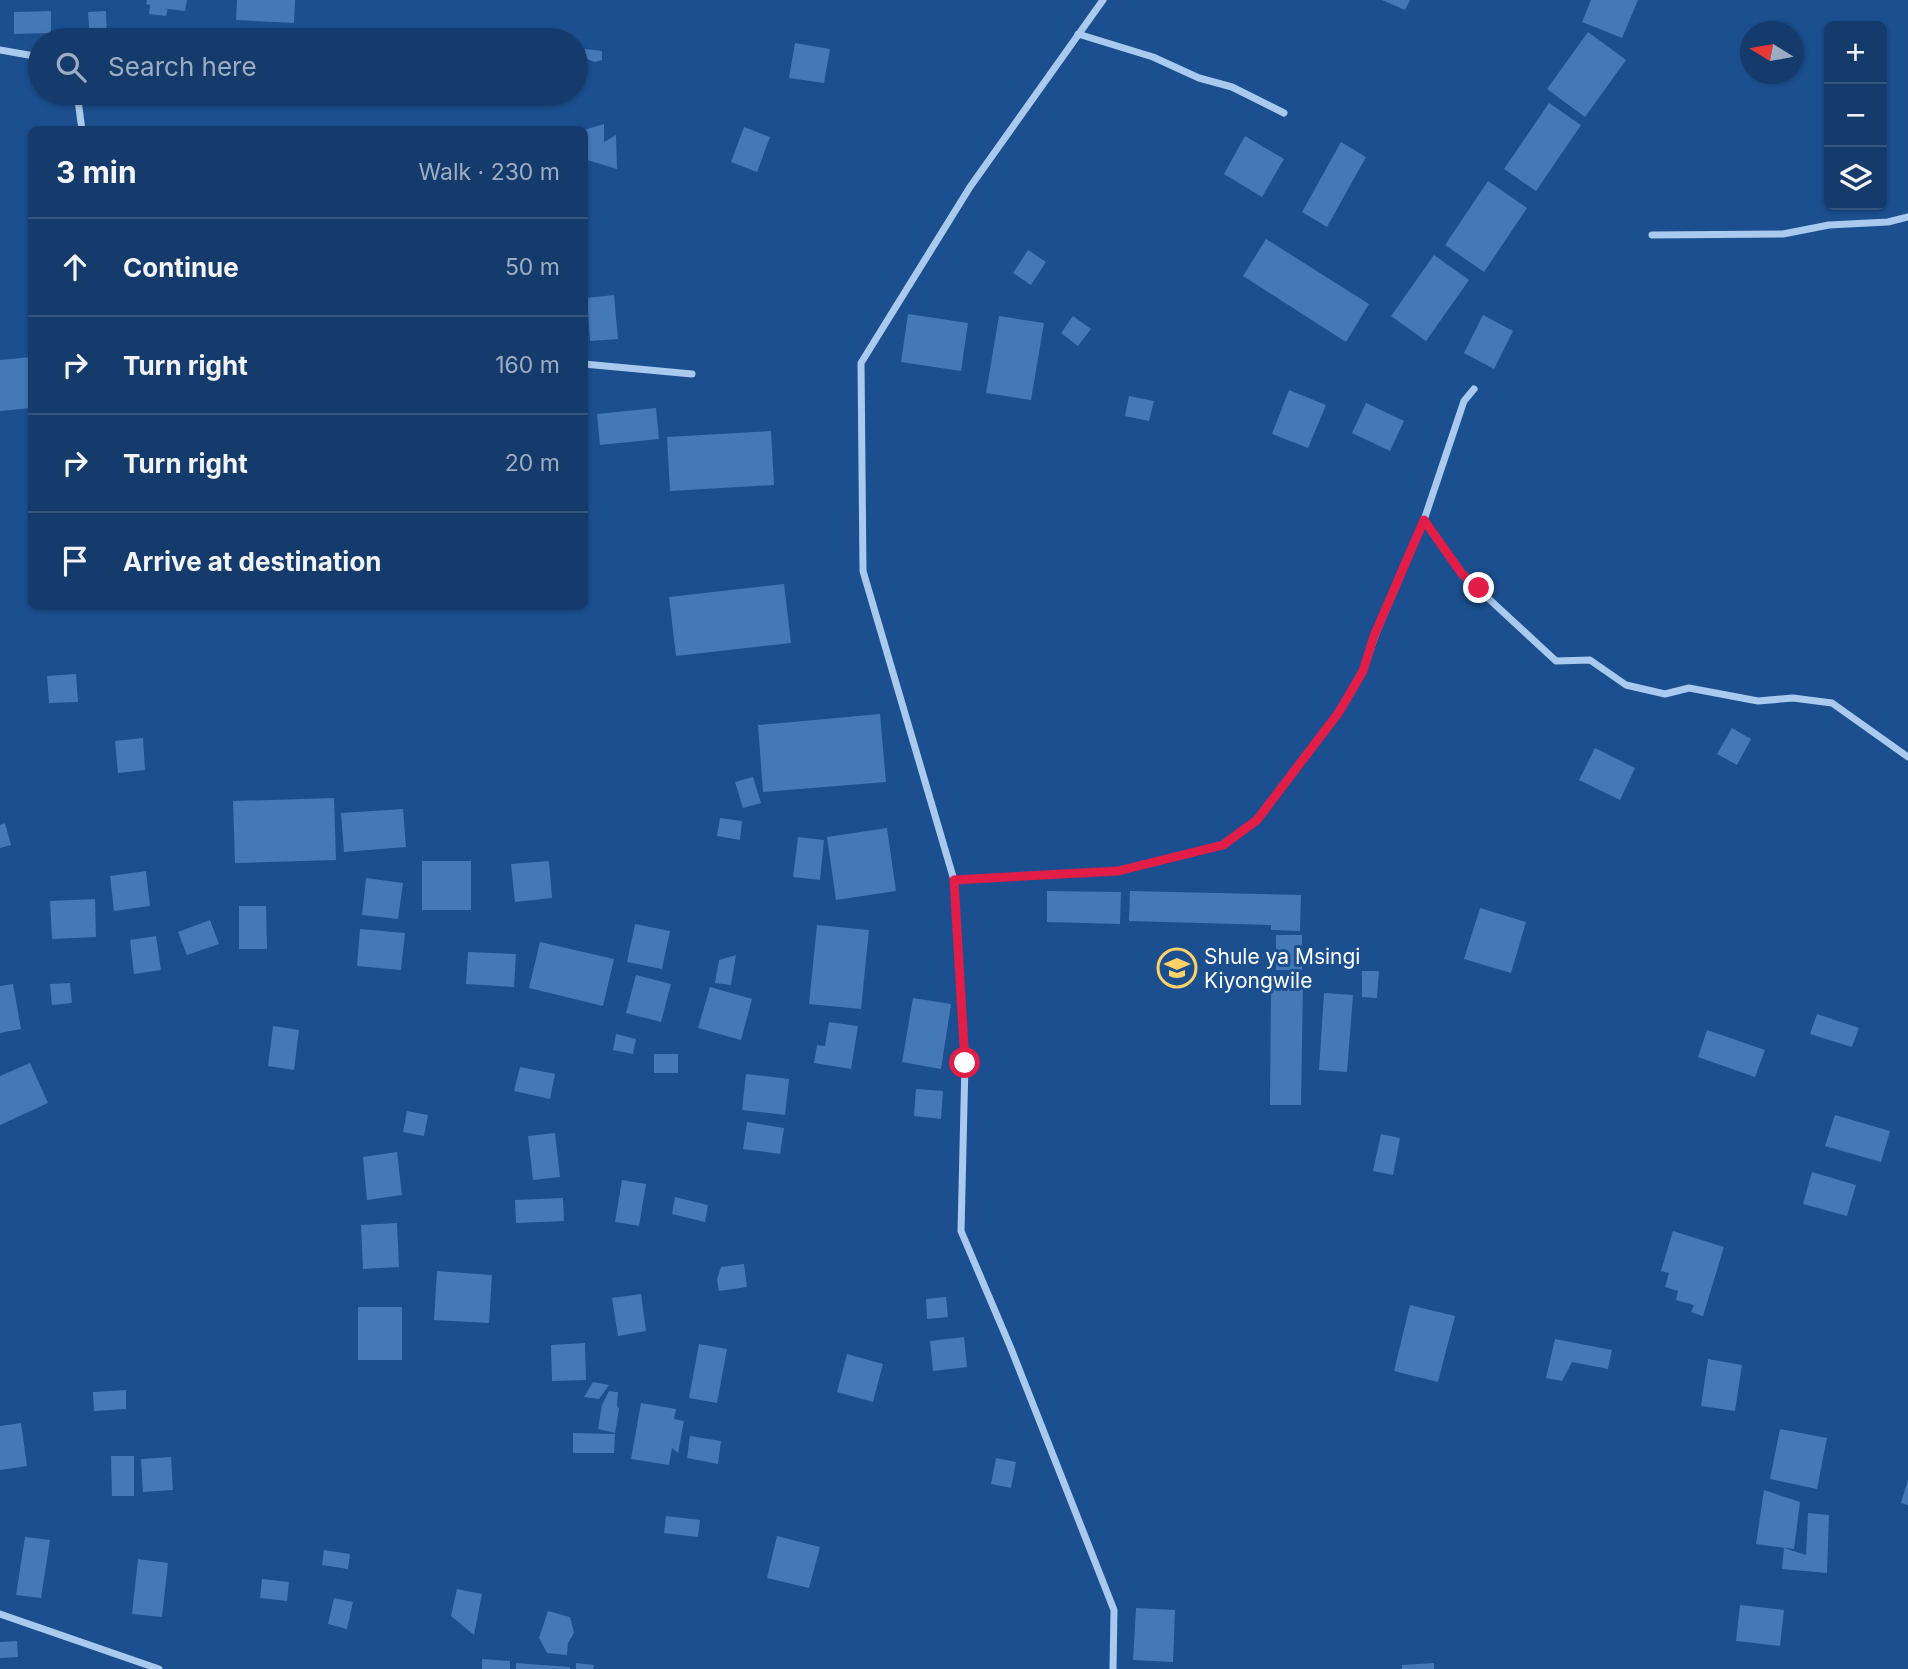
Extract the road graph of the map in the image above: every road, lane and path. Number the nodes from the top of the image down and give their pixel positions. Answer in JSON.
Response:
{"nodes":[{"id":1,"x":1102,"y":0,"type":"edge"},
{"id":2,"x":1078,"y":34,"type":"junction"},
{"id":3,"x":0,"y":50,"type":"edge"},
{"id":4,"x":28,"y":55,"type":"edge"},
{"id":5,"x":79,"y":105,"type":"edge"},
{"id":6,"x":1284,"y":113,"type":"dead end"},
{"id":7,"x":81,"y":126,"type":"edge"},
{"id":8,"x":1908,"y":217,"type":"edge"},
{"id":9,"x":1652,"y":235,"type":"dead end"},
{"id":10,"x":588,"y":364,"type":"edge"},
{"id":11,"x":692,"y":374,"type":"dead end"},
{"id":12,"x":1474,"y":389,"type":"dead end"},
{"id":13,"x":1424,"y":520,"type":"junction"},
{"id":14,"x":1908,"y":757,"type":"edge"},
{"id":15,"x":954,"y":880,"type":"junction"},
{"id":16,"x":0,"y":1614,"type":"edge"},
{"id":17,"x":159,"y":1669,"type":"edge"},
{"id":18,"x":1113,"y":1669,"type":"edge"}],
"edges":[{"from":1,"to":2,"type":"street"},
{"from":2,"to":6,"type":"street"},
{"from":2,"to":15,"type":"street"},
{"from":3,"to":4,"type":"street"},
{"from":5,"to":7,"type":"street"},
{"from":8,"to":9,"type":"street"},
{"from":10,"to":11,"type":"street"},
{"from":12,"to":13,"type":"street"},
{"from":13,"to":14,"type":"street"},
{"from":13,"to":15,"type":"street"},
{"from":15,"to":18,"type":"street"},
{"from":16,"to":17,"type":"street"}]}
